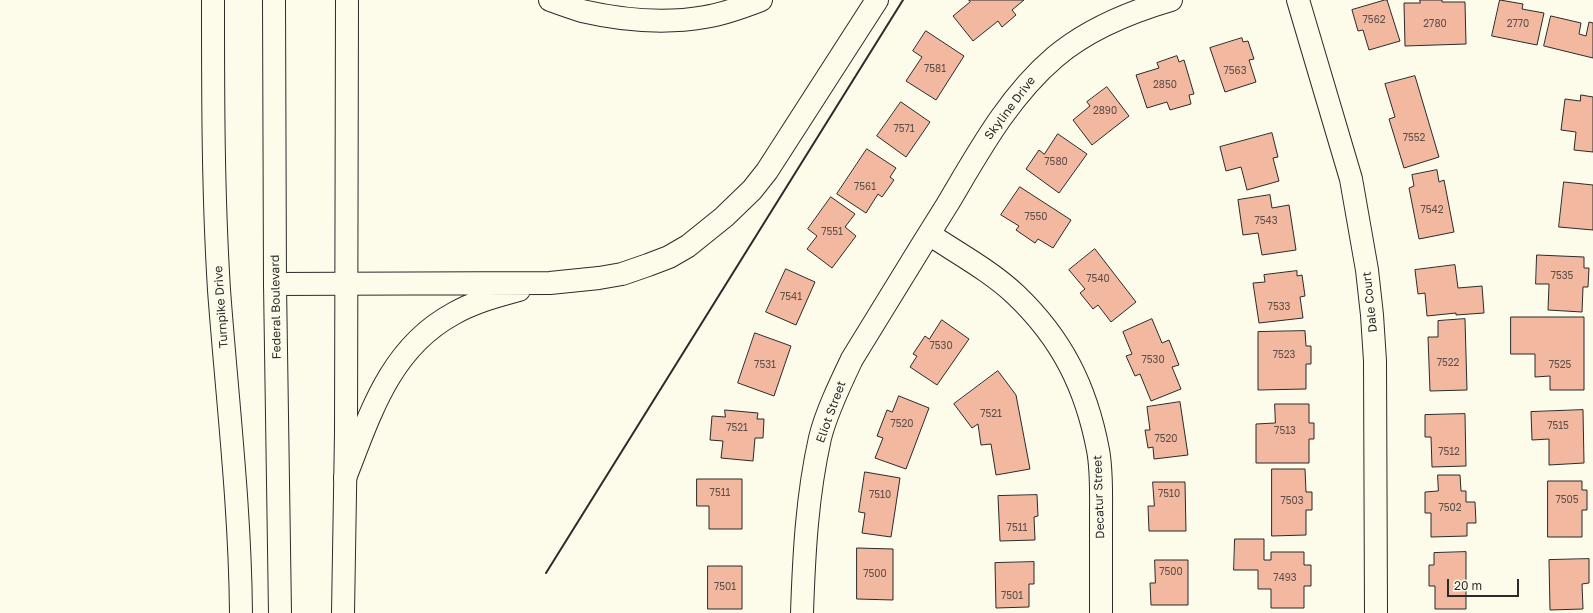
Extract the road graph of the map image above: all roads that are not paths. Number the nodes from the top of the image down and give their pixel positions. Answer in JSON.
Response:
{"nodes":[{"id":1,"x":213,"y":0,"type":"edge"},
{"id":2,"x":274,"y":0,"type":"edge"},
{"id":3,"x":347,"y":0,"type":"edge"},
{"id":4,"x":550,"y":0,"type":"edge"},
{"id":5,"x":761,"y":0,"type":"edge"},
{"id":6,"x":877,"y":0,"type":"edge"},
{"id":7,"x":1171,"y":0,"type":"edge"},
{"id":8,"x":1298,"y":0,"type":"edge"},
{"id":9,"x":929,"y":234,"type":"junction"},
{"id":10,"x":550,"y":283,"type":"junction"},
{"id":11,"x":276,"y":284,"type":"junction"},
{"id":12,"x":346,"y":284,"type":"junction"},
{"id":13,"x":345,"y":478,"type":"junction"},
{"id":14,"x":241,"y":613,"type":"edge"},
{"id":15,"x":280,"y":613,"type":"edge"},
{"id":16,"x":343,"y":613,"type":"edge"},
{"id":17,"x":802,"y":613,"type":"edge"},
{"id":18,"x":1101,"y":613,"type":"edge"},
{"id":19,"x":1376,"y":613,"type":"edge"}],
"edges":[{"from":1,"to":14,"type":"main road","name":"Turnpike Drive"},
{"from":2,"to":11,"type":"main road","name":"Federal Boulevard"},
{"from":3,"to":12,"type":"main road"},
{"from":4,"to":5,"type":"main road"},
{"from":6,"to":10,"type":"main road"},
{"from":7,"to":9,"type":"main road","name":"Skyline Drive"},
{"from":8,"to":19,"type":"main road","name":"Dale Court"},
{"from":9,"to":17,"type":"main road","name":"Eliot Street"},
{"from":9,"to":18,"type":"main road","name":"Decatur Street"},
{"from":10,"to":12,"type":"main road"},
{"from":10,"to":13,"type":"main road"},
{"from":11,"to":12,"type":"main road"},
{"from":11,"to":15,"type":"main road","name":"Federal Boulevard"},
{"from":12,"to":13,"type":"main road"},
{"from":13,"to":16,"type":"main road"}]}
